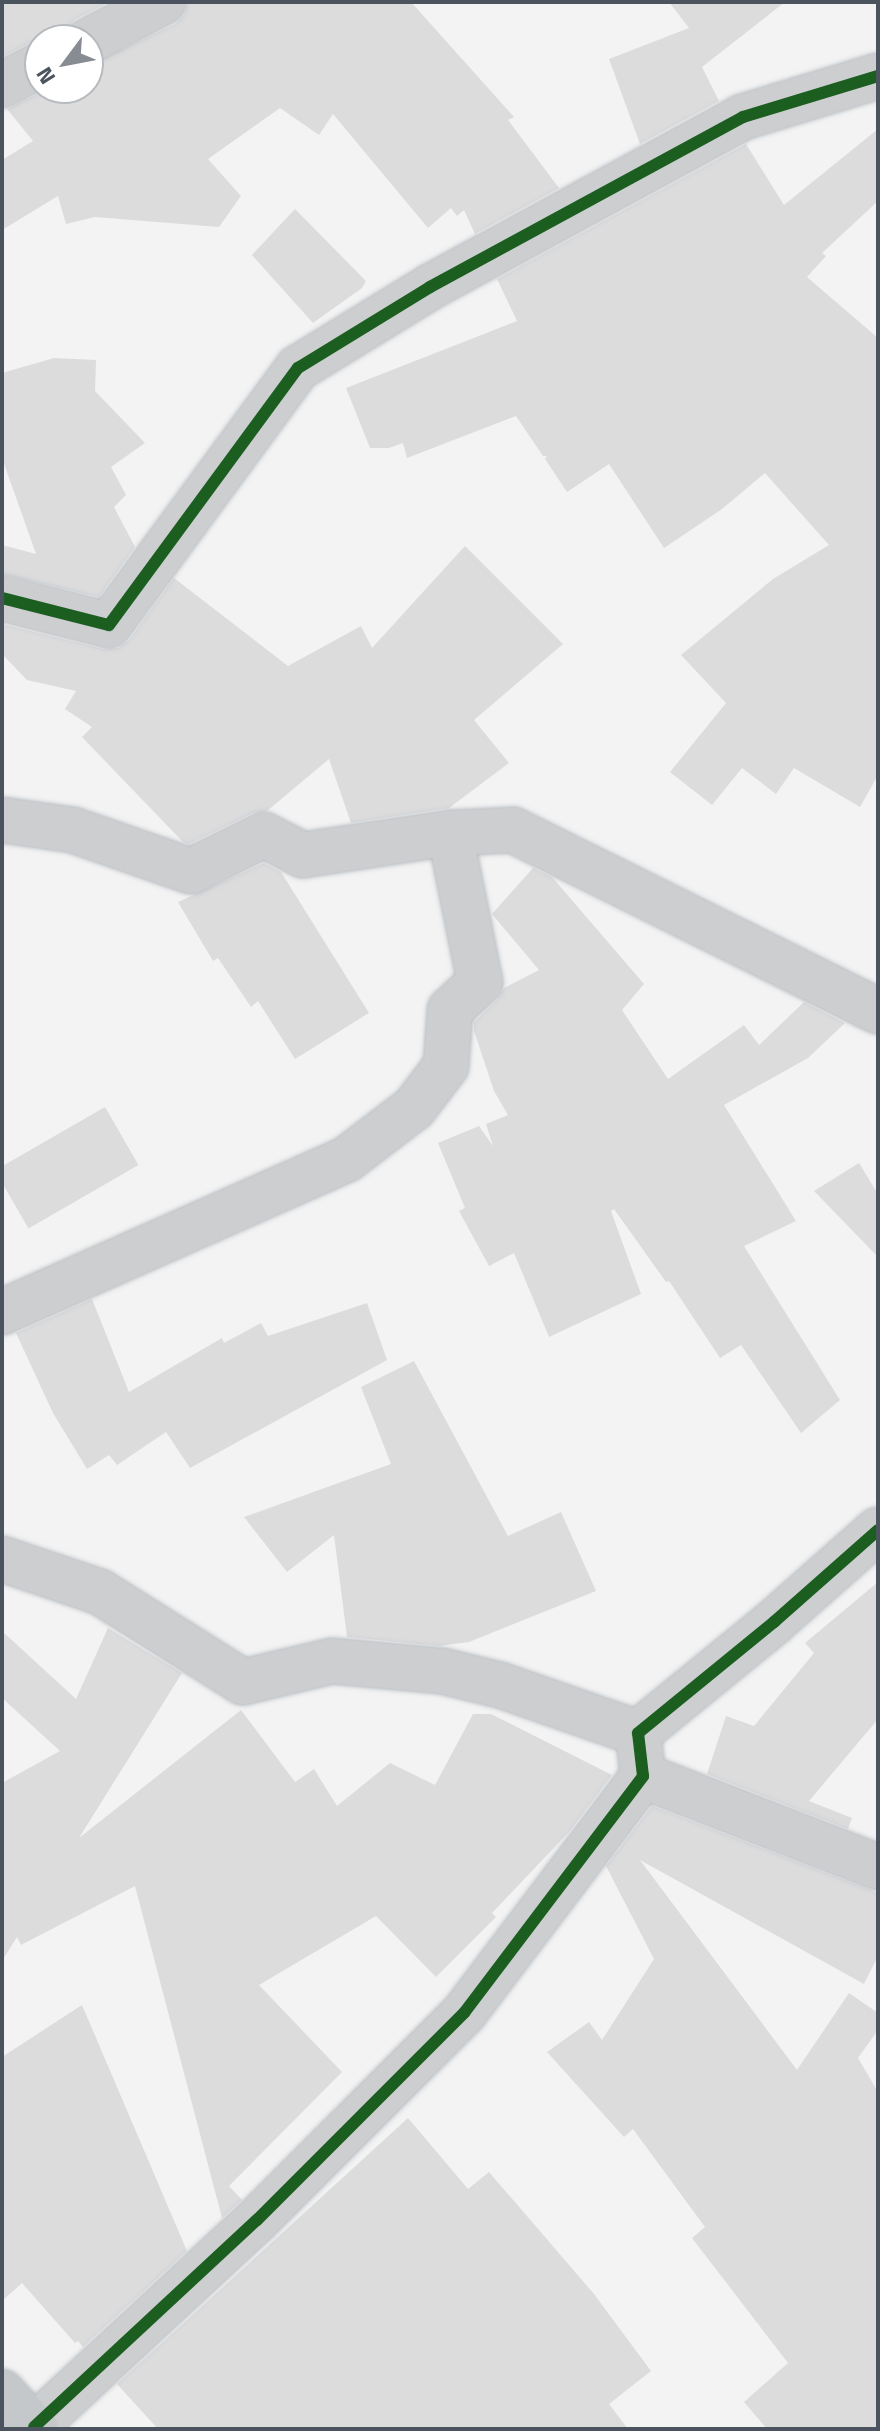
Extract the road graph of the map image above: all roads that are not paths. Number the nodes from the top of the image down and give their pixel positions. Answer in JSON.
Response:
{"nodes":[{"id":1,"x":163,"y":2,"type":"edge"},
{"id":2,"x":104,"y":33,"type":"edge"},
{"id":3,"x":24,"y":73,"type":"edge"},
{"id":4,"x":878,"y":76,"type":"edge"},
{"id":5,"x":2,"y":85,"type":"edge"},
{"id":6,"x":2,"y":598,"type":"edge"},
{"id":7,"x":2,"y":820,"type":"edge"},
{"id":8,"x":450,"y":833,"type":"junction"},
{"id":9,"x":878,"y":1011,"type":"edge"},
{"id":10,"x":2,"y":1312,"type":"edge"},
{"id":11,"x":878,"y":1530,"type":"edge"},
{"id":12,"x":2,"y":1559,"type":"edge"},
{"id":13,"x":638,"y":1733,"type":"junction"},
{"id":14,"x":643,"y":1776,"type":"junction"},
{"id":15,"x":878,"y":1867,"type":"edge"},
{"id":16,"x":2,"y":2392,"type":"edge"},
{"id":17,"x":35,"y":2428,"type":"edge"}],
"edges":[{"from":1,"to":2,"type":"street"},
{"from":3,"to":5,"type":"street"},
{"from":4,"to":6,"type":"street"},
{"from":7,"to":8,"type":"street"},
{"from":8,"to":9,"type":"street"},
{"from":8,"to":10,"type":"street"},
{"from":11,"to":13,"type":"street"},
{"from":12,"to":13,"type":"street"},
{"from":13,"to":14,"type":"street"},
{"from":14,"to":15,"type":"street"},
{"from":14,"to":17,"type":"street"},
{"from":16,"to":17,"type":"highway"}]}
